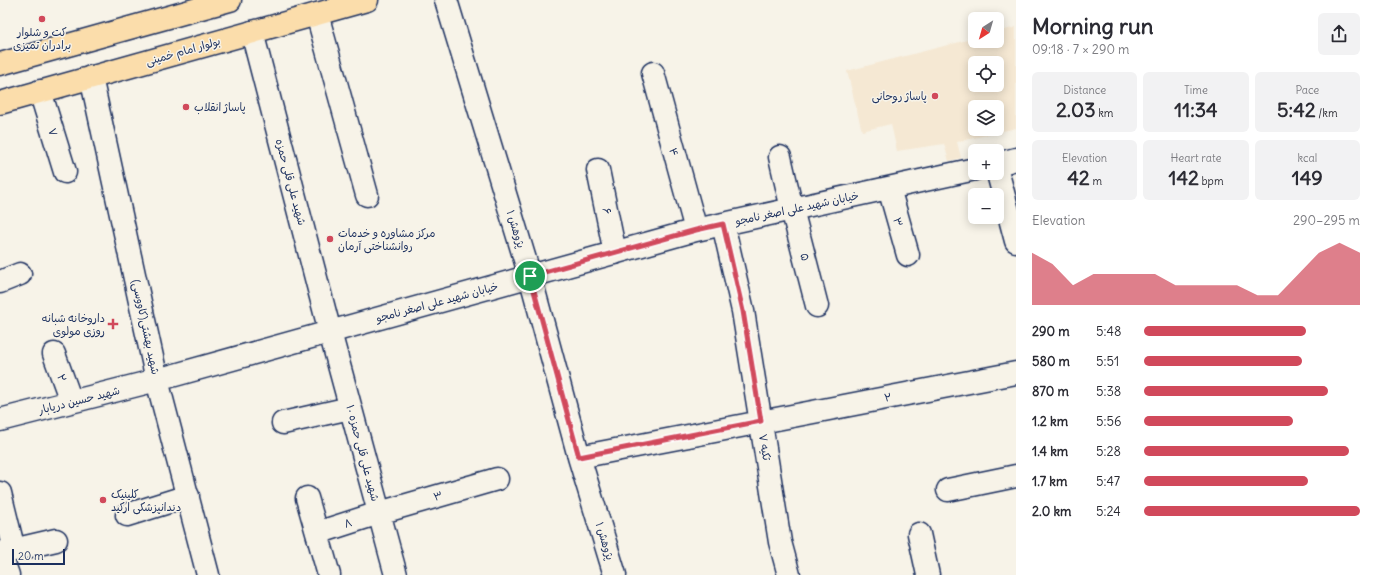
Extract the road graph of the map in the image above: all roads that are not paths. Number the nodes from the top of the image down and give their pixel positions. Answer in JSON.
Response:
{"nodes":[{"id":1,"x":230,"y":0,"type":"edge"},
{"id":2,"x":367,"y":0,"type":"edge"},
{"id":3,"x":446,"y":0,"type":"edge"},
{"id":4,"x":317,"y":14,"type":"junction"},
{"id":5,"x":252,"y":32,"type":"junction"},
{"id":6,"x":0,"y":64,"type":"edge"},
{"id":7,"x":653,"y":73,"type":"dead end"},
{"id":8,"x":91,"y":77,"type":"junction"},
{"id":9,"x":40,"y":92,"type":"junction"},
{"id":10,"x":0,"y":103,"type":"edge"},
{"id":11,"x":780,"y":157,"type":"dead end"},
{"id":12,"x":1016,"y":159,"type":"edge"},
{"id":13,"x":1004,"y":162,"type":"edge"},
{"id":14,"x":598,"y":170,"type":"dead end"},
{"id":15,"x":968,"y":171,"type":"edge"},
{"id":16,"x":65,"y":172,"type":"dead end"},
{"id":17,"x":1000,"y":180,"type":"edge"},
{"id":18,"x":889,"y":188,"type":"junction"},
{"id":19,"x":367,"y":195,"type":"dead end"},
{"id":20,"x":792,"y":209,"type":"junction"},
{"id":21,"x":723,"y":224,"type":"junction"},
{"id":22,"x":696,"y":230,"type":"junction"},
{"id":23,"x":1016,"y":241,"type":"edge"},
{"id":24,"x":615,"y":253,"type":"junction"},
{"id":25,"x":908,"y":255,"type":"dead end"},
{"id":26,"x":530,"y":276,"type":"junction"},
{"id":27,"x":818,"y":306,"type":"dead end"},
{"id":28,"x":330,"y":332,"type":"junction"},
{"id":29,"x":54,"y":354,"type":"dead end"},
{"id":30,"x":1015,"y":379,"type":"edge"},
{"id":31,"x":157,"y":380,"type":"junction"},
{"id":32,"x":71,"y":402,"type":"junction"},
{"id":33,"x":350,"y":408,"type":"junction"},
{"id":34,"x":0,"y":420,"type":"edge"},
{"id":35,"x":761,"y":421,"type":"junction"},
{"id":36,"x":283,"y":423,"type":"dead end"},
{"id":37,"x":579,"y":457,"type":"junction"},
{"id":38,"x":1016,"y":476,"type":"edge"},
{"id":39,"x":497,"y":478,"type":"dead end"},
{"id":40,"x":948,"y":490,"type":"dead end"},
{"id":41,"x":0,"y":493,"type":"edge"},
{"id":42,"x":188,"y":496,"type":"junction"},
{"id":43,"x":307,"y":498,"type":"dead end"},
{"id":44,"x":379,"y":513,"type":"junction"},
{"id":45,"x":127,"y":515,"type":"dead end"},
{"id":46,"x":317,"y":533,"type":"junction"},
{"id":47,"x":919,"y":534,"type":"dead end"},
{"id":48,"x":56,"y":540,"type":"dead end"},
{"id":49,"x":5,"y":552,"type":"edge"},
{"id":50,"x":8,"y":575,"type":"edge"},
{"id":51,"x":208,"y":575,"type":"edge"},
{"id":52,"x":329,"y":575,"type":"edge"},
{"id":53,"x":396,"y":575,"type":"edge"},
{"id":54,"x":615,"y":575,"type":"edge"},
{"id":55,"x":789,"y":575,"type":"edge"},
{"id":56,"x":928,"y":575,"type":"edge"}],
"edges":[{"from":1,"to":6,"type":"main road"},
{"from":2,"to":4,"type":"main road","name":"بولوار امام خمینی"},
{"from":3,"to":26,"type":"street","name":"پژوهش ۱"},
{"from":4,"to":5,"type":"main road","name":"بولوار امام خمینی"},
{"from":4,"to":19,"type":"street"},
{"from":5,"to":8,"type":"main road","name":"بولوار امام خمینی"},
{"from":5,"to":28,"type":"street","name":"شهید علی قلی حمزه"},
{"from":7,"to":22,"type":"street","name":"۴"},
{"from":8,"to":9,"type":"main road","name":"بولوار امام خمینی"},
{"from":8,"to":31,"type":"street","name":"شهید بهشتی(کاووسی)"},
{"from":9,"to":10,"type":"main road","name":"بولوار امام خمینی"},
{"from":9,"to":16,"type":"street","name":"۷"},
{"from":11,"to":20,"type":"street"},
{"from":12,"to":13,"type":"street"},
{"from":14,"to":24,"type":"street","name":"۶"},
{"from":15,"to":18,"type":"street","name":"خیابان شهید علی اصغر نامجو"},
{"from":17,"to":23,"type":"street"},
{"from":18,"to":20,"type":"street","name":"خیابان شهید علی اصغر نامجو"},
{"from":18,"to":25,"type":"street","name":"۳"},
{"from":20,"to":21,"type":"street","name":"خیابان شهید علی اصغر نامجو"},
{"from":20,"to":27,"type":"street","name":"۵"},
{"from":21,"to":22,"type":"street","name":"خیابان شهید علی اصغر نامجو"},
{"from":21,"to":35,"type":"street","name":"تکیه ۷"},
{"from":22,"to":24,"type":"street","name":"خیابان شهید علی اصغر نامجو"},
{"from":24,"to":26,"type":"street","name":"خیابان شهید علی اصغر نامجو"},
{"from":26,"to":28,"type":"street","name":"خیابان شهید علی اصغر نامجو"},
{"from":26,"to":37,"type":"street","name":"پژوهش ۱"},
{"from":28,"to":31,"type":"street","name":"خیابان شهید علی اصغر نامجو"},
{"from":28,"to":33,"type":"street","name":"شهید علی قلی حمزه ۱۰"},
{"from":29,"to":32,"type":"street","name":"۲"},
{"from":30,"to":35,"type":"street","name":"۲"},
{"from":31,"to":32,"type":"street","name":"شهید حسین دریابار"},
{"from":31,"to":42,"type":"street","name":"شهید بهشتی(کاووسی)"},
{"from":32,"to":34,"type":"street","name":"شهید حسین دریابار"},
{"from":33,"to":36,"type":"street"},
{"from":33,"to":44,"type":"street","name":"شهید علی قلی حمزه ۱۰"},
{"from":35,"to":37,"type":"street"},
{"from":35,"to":55,"type":"street","name":"تکیه ۷"},
{"from":37,"to":54,"type":"street","name":"پژوهش ۱"},
{"from":38,"to":40,"type":"street"},
{"from":39,"to":44,"type":"street","name":"۳"},
{"from":41,"to":49,"type":"street"},
{"from":42,"to":45,"type":"street"},
{"from":42,"to":51,"type":"street","name":"شهید بهشتی(کاووسی)"},
{"from":43,"to":46,"type":"street"},
{"from":44,"to":46,"type":"street","name":"۸"},
{"from":44,"to":53,"type":"street","name":"شهید علی قلی حمزه ۱۰"},
{"from":46,"to":52,"type":"street"},
{"from":47,"to":56,"type":"street"},
{"from":48,"to":49,"type":"street"},
{"from":49,"to":50,"type":"street"}]}
